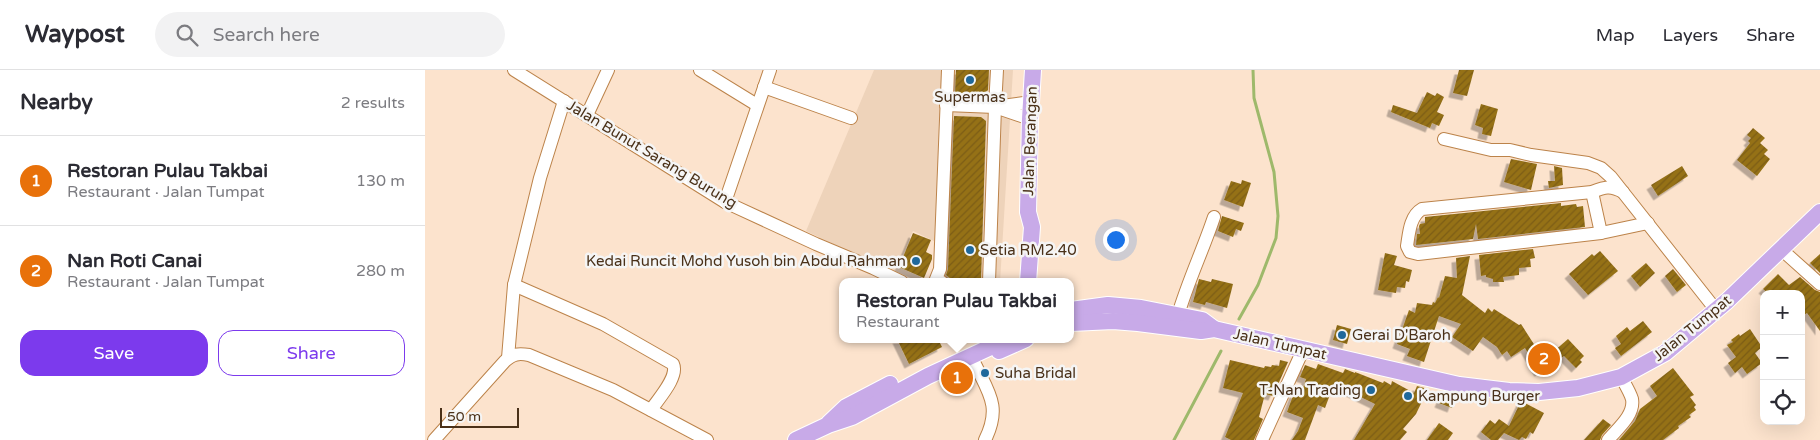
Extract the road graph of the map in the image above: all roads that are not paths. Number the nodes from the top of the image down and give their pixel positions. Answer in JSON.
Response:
{"nodes":[{"id":1,"x":608,"y":70,"type":"edge"},
{"id":2,"x":700,"y":70,"type":"edge"},
{"id":3,"x":770,"y":70,"type":"edge"},
{"id":4,"x":948,"y":70,"type":"edge"},
{"id":5,"x":997,"y":70,"type":"edge"},
{"id":6,"x":1033,"y":70,"type":"edge"},
{"id":7,"x":521,"y":72,"type":"edge"},
{"id":8,"x":764,"y":87,"type":"junction"},
{"id":9,"x":564,"y":101,"type":"junction"},
{"id":10,"x":1031,"y":102,"type":"junction"},
{"id":11,"x":757,"y":105,"type":"junction"},
{"id":12,"x":946,"y":105,"type":"junction"},
{"id":13,"x":995,"y":107,"type":"junction"},
{"id":14,"x":587,"y":115,"type":"junction"},
{"id":15,"x":851,"y":118,"type":"dead end"},
{"id":16,"x":1030,"y":119,"type":"junction"},
{"id":17,"x":1444,"y":139,"type":"dead end"},
{"id":18,"x":1592,"y":192,"type":"junction"},
{"id":19,"x":1623,"y":192,"type":"junction"},
{"id":20,"x":725,"y":202,"type":"junction"},
{"id":21,"x":1028,"y":212,"type":"junction"},
{"id":22,"x":1820,"y":212,"type":"edge"},
{"id":23,"x":1214,"y":217,"type":"dead end"},
{"id":24,"x":1648,"y":223,"type":"junction"},
{"id":25,"x":1601,"y":233,"type":"junction"},
{"id":26,"x":1782,"y":250,"type":"junction"},
{"id":27,"x":894,"y":278,"type":"edge"},
{"id":28,"x":938,"y":278,"type":"edge"},
{"id":29,"x":989,"y":278,"type":"edge"},
{"id":30,"x":1018,"y":278,"type":"edge"},
{"id":31,"x":1028,"y":278,"type":"edge"},
{"id":32,"x":1820,"y":284,"type":"edge"},
{"id":33,"x":514,"y":285,"type":"junction"},
{"id":34,"x":1074,"y":310,"type":"edge"},
{"id":35,"x":1716,"y":310,"type":"junction"},
{"id":36,"x":1177,"y":314,"type":"junction"},
{"id":37,"x":1074,"y":323,"type":"edge"},
{"id":38,"x":1214,"y":329,"type":"junction"},
{"id":39,"x":969,"y":343,"type":"edge"},
{"id":40,"x":995,"y":343,"type":"edge"},
{"id":41,"x":1018,"y":343,"type":"edge"},
{"id":42,"x":1303,"y":350,"type":"junction"},
{"id":43,"x":508,"y":358,"type":"junction"},
{"id":44,"x":974,"y":362,"type":"junction"},
{"id":45,"x":928,"y":376,"type":"junction"},
{"id":46,"x":1621,"y":377,"type":"junction"},
{"id":47,"x":651,"y":410,"type":"junction"},
{"id":48,"x":828,"y":425,"type":"junction"},
{"id":49,"x":800,"y":439,"type":"edge"},
{"id":50,"x":434,"y":440,"type":"edge"},
{"id":51,"x":707,"y":440,"type":"edge"},
{"id":52,"x":985,"y":440,"type":"edge"},
{"id":53,"x":1262,"y":440,"type":"edge"},
{"id":54,"x":1608,"y":440,"type":"edge"}],
"edges":[{"from":1,"to":14,"type":"street"},
{"from":2,"to":11,"type":"street"},
{"from":3,"to":8,"type":"street"},
{"from":4,"to":12,"type":"street"},
{"from":5,"to":13,"type":"street"},
{"from":6,"to":10,"type":"main road","name":"Jalan Berangan"},
{"from":7,"to":9,"type":"street","name":"Jalan Bunut Sarang Burung"},
{"from":8,"to":11,"type":"street"},
{"from":8,"to":15,"type":"street"},
{"from":9,"to":14,"type":"street","name":"Jalan Bunut Sarang Burung"},
{"from":9,"to":33,"type":"street"},
{"from":10,"to":13,"type":"street"},
{"from":10,"to":16,"type":"main road","name":"Jalan Berangan"},
{"from":11,"to":20,"type":"street"},
{"from":12,"to":13,"type":"street"},
{"from":12,"to":28,"type":"street"},
{"from":13,"to":16,"type":"street"},
{"from":13,"to":29,"type":"street"},
{"from":14,"to":20,"type":"street","name":"Jalan Bunut Sarang Burung"},
{"from":16,"to":21,"type":"main road","name":"Jalan Berangan"},
{"from":17,"to":19,"type":"street"},
{"from":18,"to":19,"type":"street"},
{"from":18,"to":25,"type":"street"},
{"from":18,"to":25,"type":"street"},
{"from":19,"to":24,"type":"street"},
{"from":20,"to":27,"type":"street","name":"Jalan Bunut Sarang Burung"},
{"from":21,"to":30,"type":"main road","name":"Jalan Berangan"},
{"from":21,"to":31,"type":"main road","name":"Jalan Berangan"},
{"from":22,"to":26,"type":"main road","name":"Jalan Tumpat"},
{"from":23,"to":36,"type":"street"},
{"from":24,"to":25,"type":"street"},
{"from":24,"to":35,"type":"street"},
{"from":26,"to":32,"type":"street"},
{"from":26,"to":35,"type":"main road","name":"Jalan Tumpat"},
{"from":33,"to":43,"type":"street"},
{"from":33,"to":47,"type":"street"},
{"from":34,"to":36,"type":"main road","name":"Jalan Tumpat"},
{"from":35,"to":46,"type":"main road","name":"Jalan Tumpat"},
{"from":36,"to":38,"type":"main road","name":"Jalan Tumpat"},
{"from":37,"to":38,"type":"main road","name":"Jalan Tumpat"},
{"from":38,"to":42,"type":"main road","name":"Jalan Tumpat"},
{"from":39,"to":48,"type":"main road"},
{"from":40,"to":45,"type":"main road"},
{"from":41,"to":44,"type":"main road"},
{"from":42,"to":46,"type":"main road","name":"Jalan Tumpat"},
{"from":42,"to":53,"type":"street"},
{"from":43,"to":47,"type":"street"},
{"from":43,"to":50,"type":"street"},
{"from":44,"to":45,"type":"main road"},
{"from":44,"to":52,"type":"street"},
{"from":45,"to":48,"type":"main road"},
{"from":46,"to":54,"type":"street"},
{"from":47,"to":51,"type":"street"},
{"from":48,"to":49,"type":"main road"}]}
